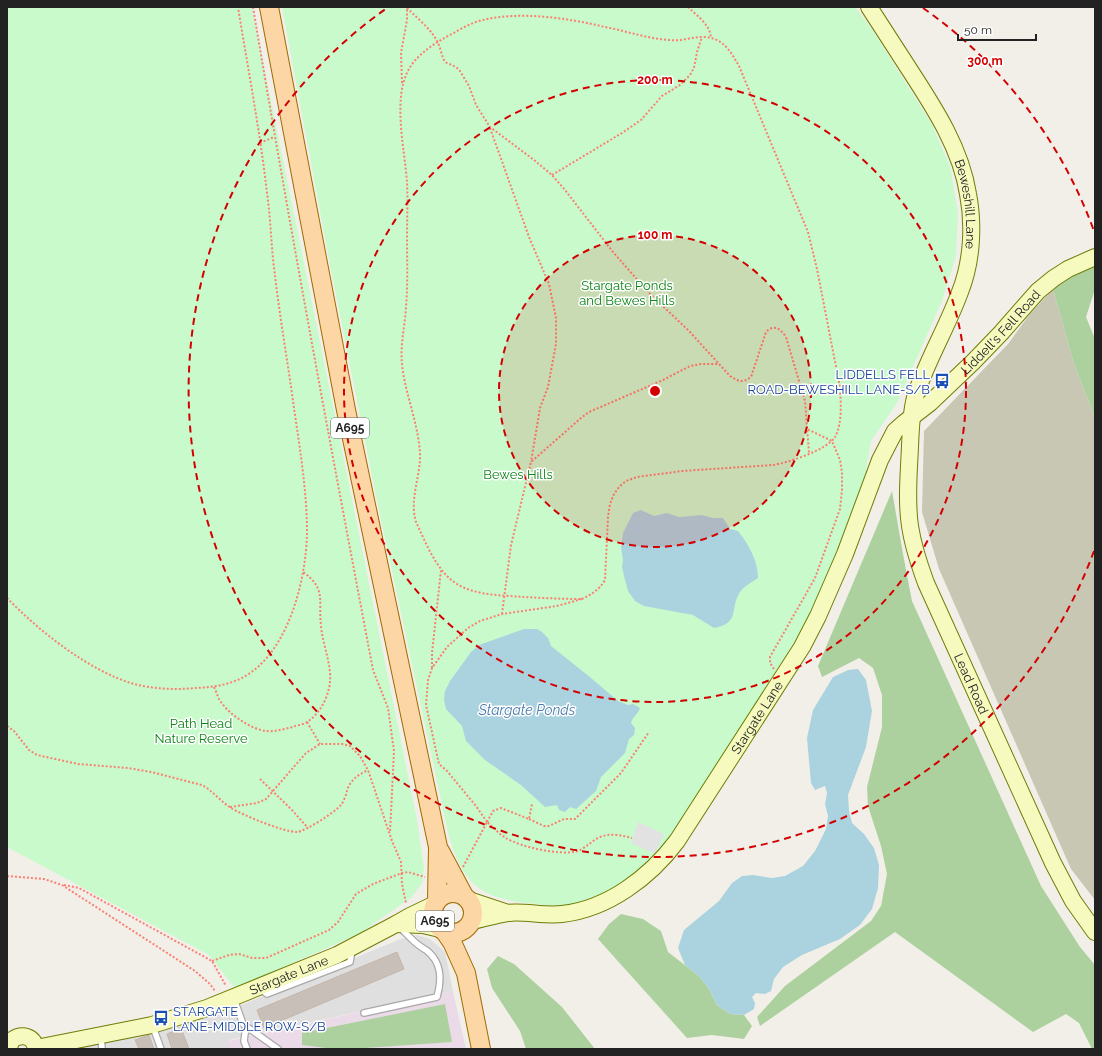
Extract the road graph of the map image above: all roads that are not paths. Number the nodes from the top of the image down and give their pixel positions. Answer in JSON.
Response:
{"nodes":[{"id":1,"x":269,"y":7,"type":"edge"},
{"id":2,"x":869,"y":7,"type":"edge"},
{"id":3,"x":1095,"y":257,"type":"edge"},
{"id":4,"x":912,"y":417,"type":"junction"},
{"id":5,"x":438,"y":847,"type":"junction"},
{"id":6,"x":466,"y":898,"type":"junction"},
{"id":7,"x":436,"y":902,"type":"junction"},
{"id":8,"x":508,"y":913,"type":"junction"},
{"id":9,"x":471,"y":923,"type":"junction"},
{"id":10,"x":396,"y":924,"type":"junction"},
{"id":11,"x":442,"y":931,"type":"junction"},
{"id":12,"x":1095,"y":932,"type":"edge"},
{"id":13,"x":466,"y":973,"type":"junction"},
{"id":14,"x":228,"y":999,"type":"junction"},
{"id":15,"x":364,"y":1013,"type":"dead end"},
{"id":16,"x":152,"y":1025,"type":"junction"},
{"id":17,"x":246,"y":1026,"type":"junction"},
{"id":18,"x":101,"y":1042,"type":"edge"},
{"id":19,"x":36,"y":1048,"type":"edge"},
{"id":20,"x":8,"y":1049,"type":"edge"},
{"id":21,"x":161,"y":1049,"type":"edge"},
{"id":22,"x":247,"y":1049,"type":"edge"},
{"id":23,"x":278,"y":1049,"type":"edge"},
{"id":24,"x":481,"y":1049,"type":"edge"}],
"edges":[{"from":1,"to":5,"type":"main road","number":"A695"},
{"from":2,"to":4,"type":"street","name":"Beweshill Lane"},
{"from":3,"to":4,"type":"street","name":"Liddell's Fell Road"},
{"from":4,"to":8,"type":"street","name":"Stargate Lane"},
{"from":4,"to":12,"type":"street","name":"Lead Road"},
{"from":5,"to":6,"type":"main road","number":"A695"},
{"from":5,"to":7,"type":"main road","number":"A695"},
{"from":6,"to":7,"type":"main road","number":"A695"},
{"from":6,"to":8,"type":"street","name":"Stargate Lane"},
{"from":6,"to":9,"type":"main road","number":"A695"},
{"from":7,"to":10,"type":"street","name":"Stargate Lane"},
{"from":7,"to":11,"type":"main road","number":"A695"},
{"from":8,"to":9,"type":"street","name":"Stargate Lane"},
{"from":9,"to":11,"type":"main road","number":"A695"},
{"from":9,"to":13,"type":"main road","number":"A695"},
{"from":10,"to":11,"type":"street"},
{"from":10,"to":14,"type":"street","name":"Stargate Lane"},
{"from":10,"to":15,"type":"lane"},
{"from":11,"to":13,"type":"main road","number":"A695"},
{"from":13,"to":24,"type":"main road","number":"A695"},
{"from":14,"to":16,"type":"street","name":"Stargate Lane"},
{"from":14,"to":17,"type":"lane"},
{"from":16,"to":18,"type":"street","name":"Stargate Lane"},
{"from":16,"to":21,"type":"lane"},
{"from":17,"to":22,"type":"lane"},
{"from":17,"to":23,"type":"lane"},
{"from":18,"to":19,"type":"street","name":"Stargate Lane"},
{"from":19,"to":20,"type":"street","name":"Stargate Lane"}]}
